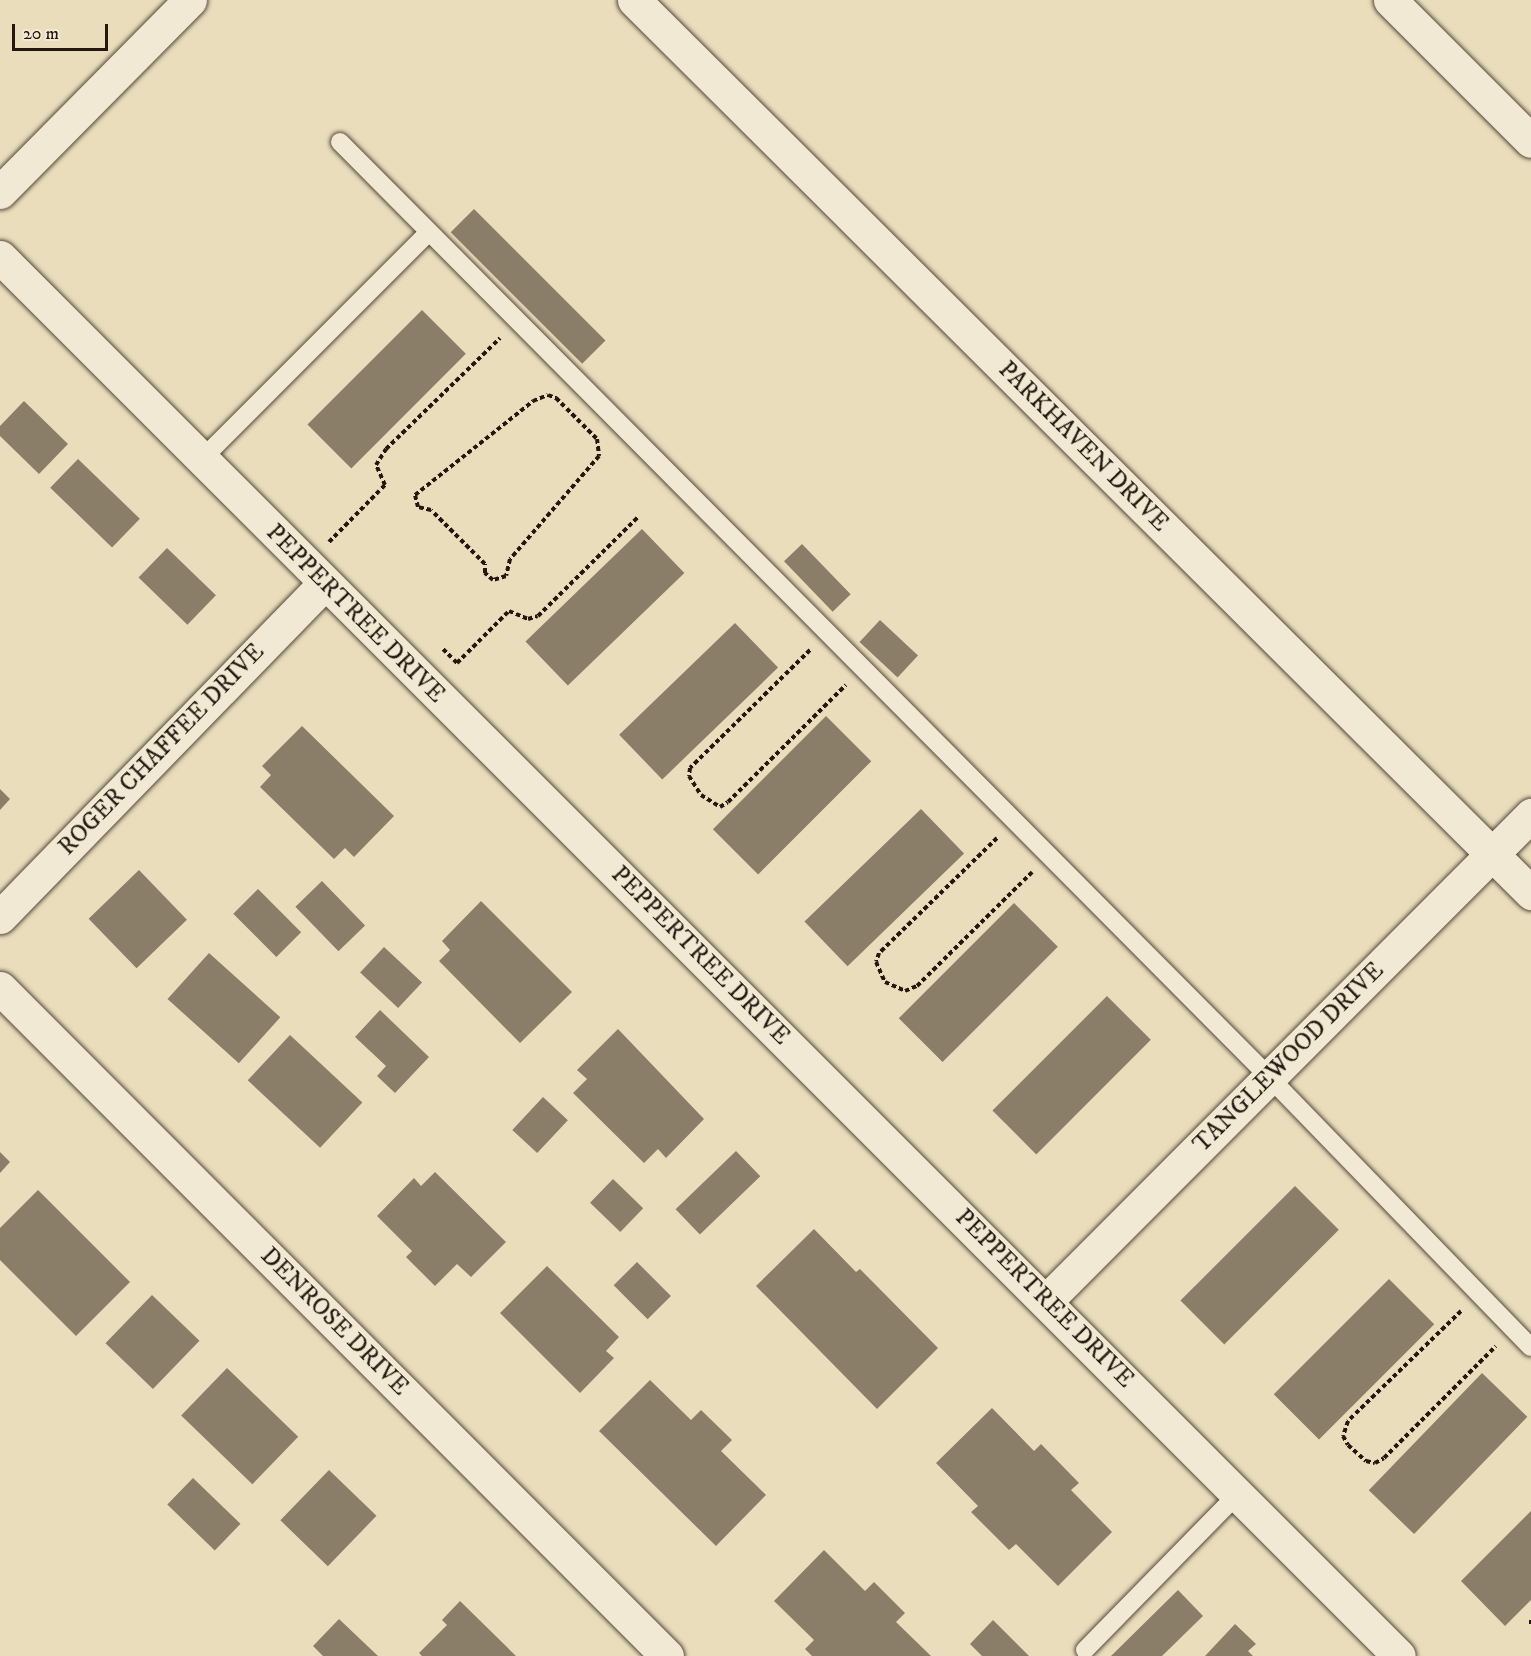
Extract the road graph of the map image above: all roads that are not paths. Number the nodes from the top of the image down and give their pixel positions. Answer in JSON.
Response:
{"nodes":[{"id":1,"x":190,"y":0,"type":"edge"},
{"id":2,"x":634,"y":0,"type":"edge"},
{"id":3,"x":1390,"y":0,"type":"edge"},
{"id":4,"x":1531,"y":141,"type":"edge"},
{"id":5,"x":340,"y":142,"type":"dead end"},
{"id":6,"x":0,"y":192,"type":"edge"},
{"id":7,"x":429,"y":232,"type":"junction"},
{"id":8,"x":0,"y":257,"type":"edge"},
{"id":9,"x":201,"y":460,"type":"junction"},
{"id":10,"x":315,"y":574,"type":"junction"},
{"id":11,"x":1531,"y":815,"type":"edge"},
{"id":12,"x":1492,"y":854,"type":"junction"},
{"id":13,"x":1531,"y":893,"type":"edge"},
{"id":14,"x":0,"y":917,"type":"edge"},
{"id":15,"x":0,"y":988,"type":"edge"},
{"id":16,"x":1269,"y":1077,"type":"junction"},
{"id":17,"x":1046,"y":1300,"type":"junction"},
{"id":18,"x":1531,"y":1347,"type":"edge"},
{"id":19,"x":1238,"y":1494,"type":"junction"},
{"id":20,"x":1085,"y":1650,"type":"dead end"},
{"id":21,"x":667,"y":1656,"type":"edge"},
{"id":22,"x":1399,"y":1656,"type":"edge"}],
"edges":[{"from":1,"to":6,"type":"street"},
{"from":2,"to":12,"type":"street","name":"PARKHAVEN DRIVE"},
{"from":3,"to":4,"type":"street"},
{"from":5,"to":7,"type":"lane"},
{"from":7,"to":9,"type":"lane"},
{"from":7,"to":16,"type":"lane"},
{"from":8,"to":9,"type":"street","name":"PEPPERTREE DRIVE"},
{"from":9,"to":10,"type":"street","name":"PEPPERTREE DRIVE"},
{"from":10,"to":14,"type":"street","name":"ROGER CHAFFEE DRIVE"},
{"from":10,"to":17,"type":"street","name":"PEPPERTREE DRIVE"},
{"from":11,"to":12,"type":"street","name":"TANGLEWOOD DRIVE"},
{"from":12,"to":13,"type":"street","name":"PARKHAVEN DRIVE"},
{"from":12,"to":16,"type":"street","name":"TANGLEWOOD DRIVE"},
{"from":15,"to":21,"type":"street","name":"DENROSE DRIVE"},
{"from":16,"to":17,"type":"street","name":"TANGLEWOOD DRIVE"},
{"from":16,"to":18,"type":"lane"},
{"from":17,"to":19,"type":"street","name":"PEPPERTREE DRIVE"},
{"from":19,"to":20,"type":"lane"},
{"from":19,"to":22,"type":"street","name":"PEPPERTREE DRIVE"}]}
